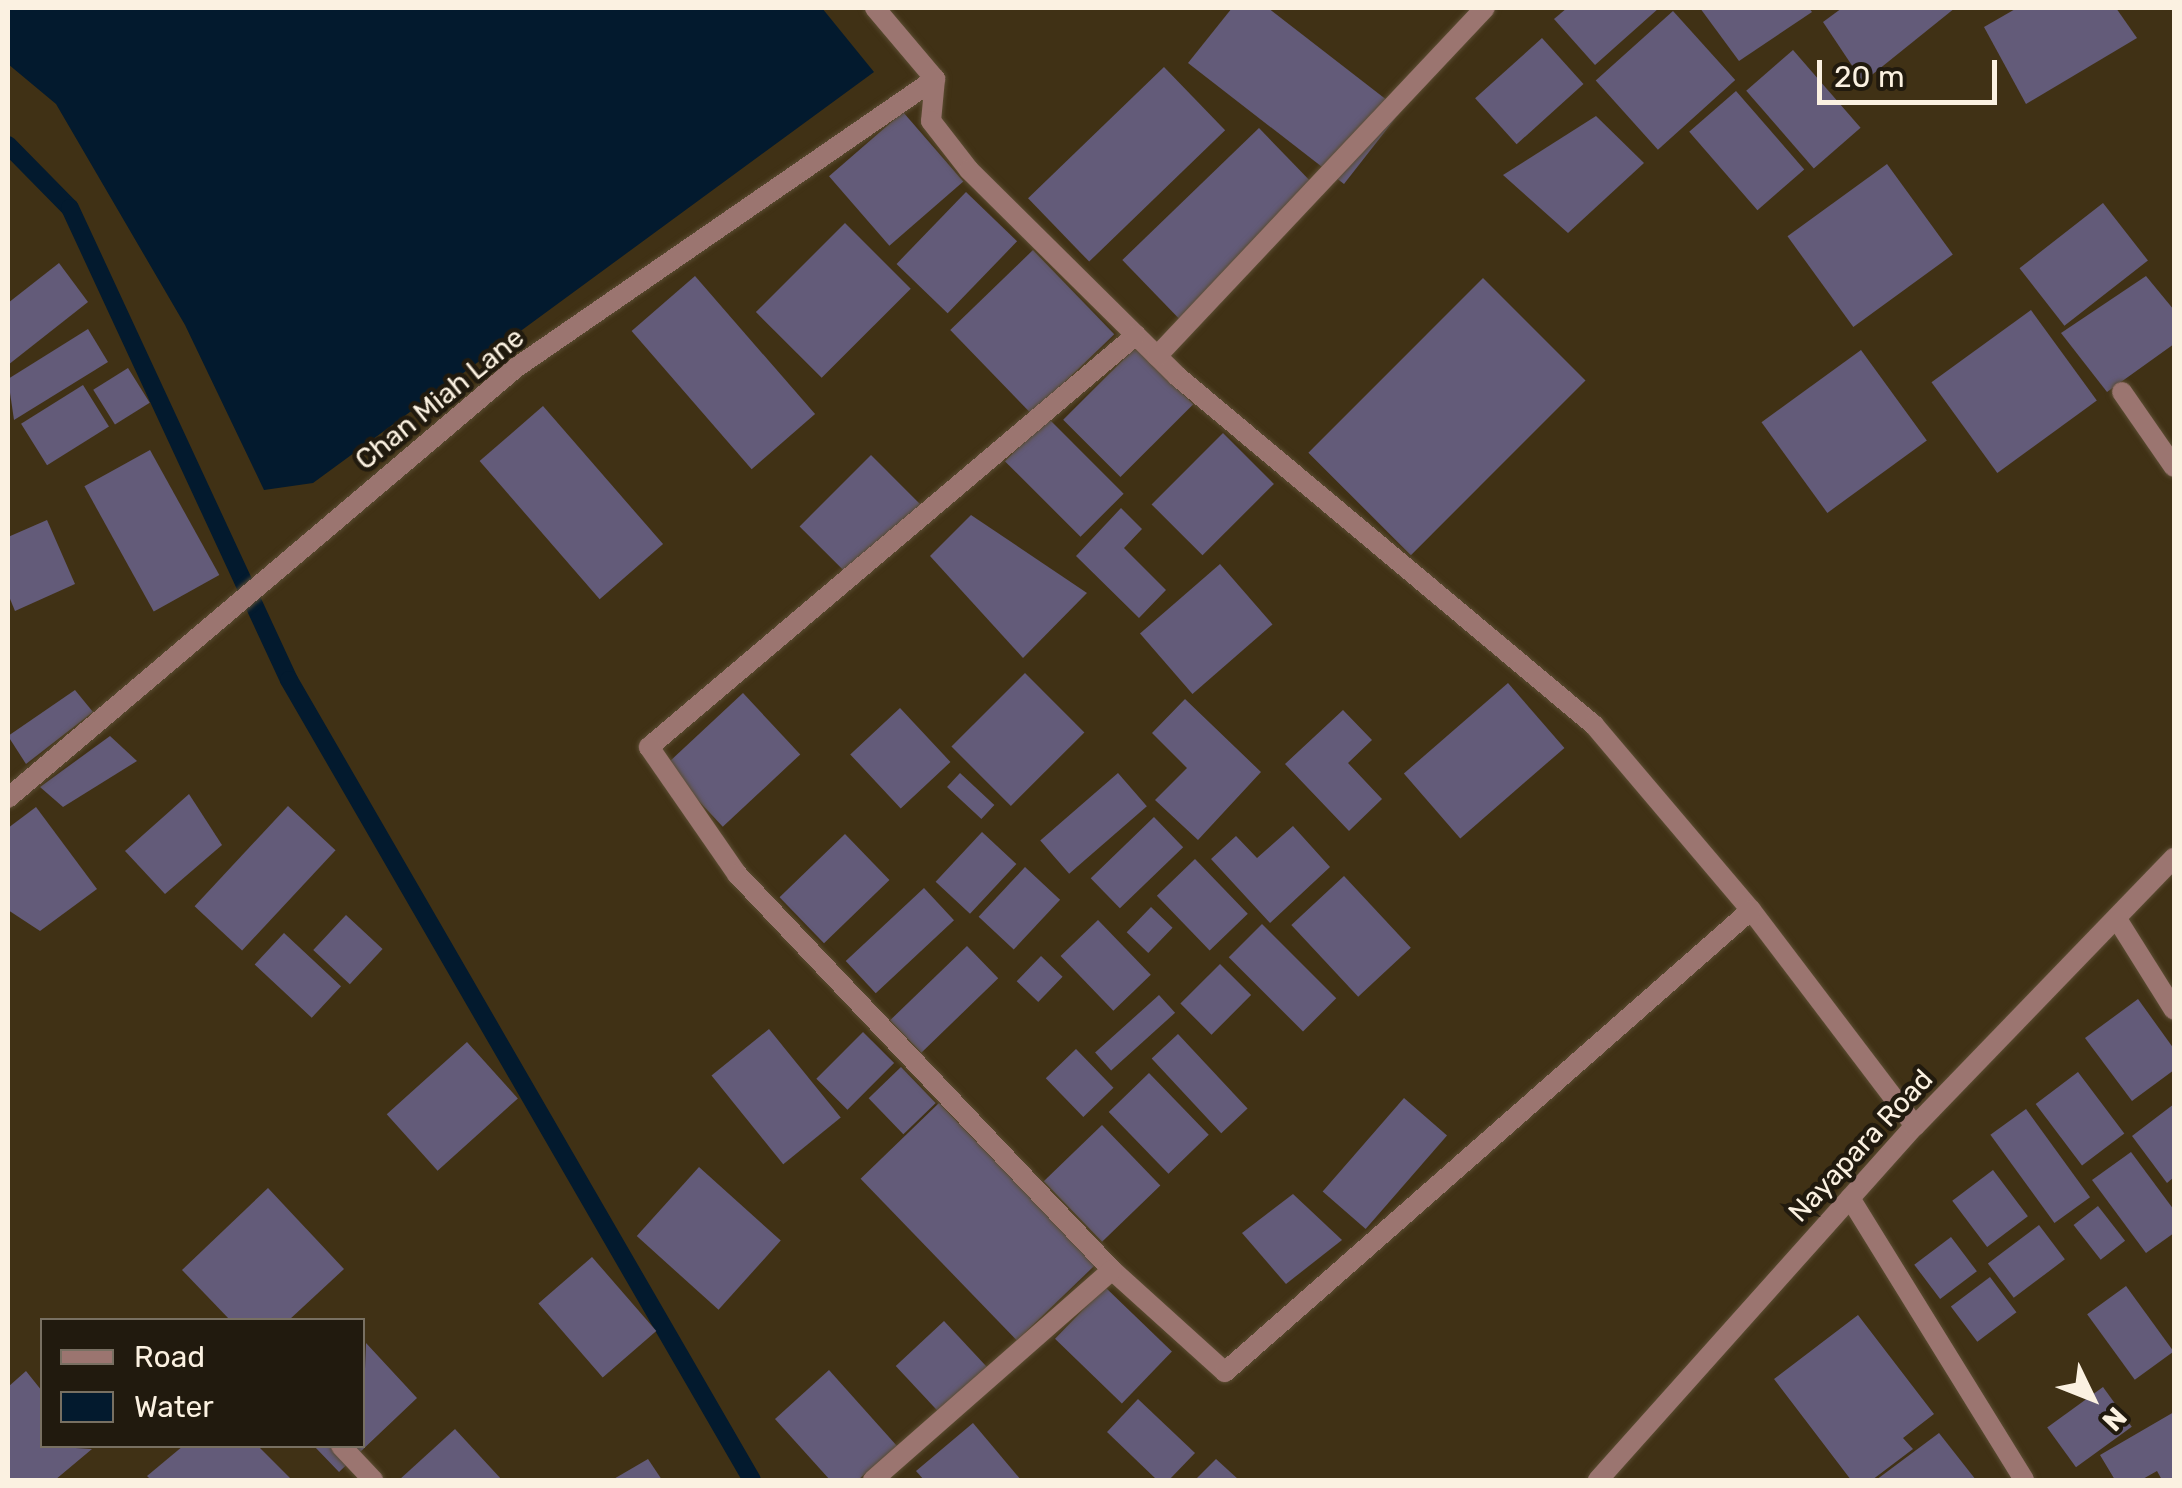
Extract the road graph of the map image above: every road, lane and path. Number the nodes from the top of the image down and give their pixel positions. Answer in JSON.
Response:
{"nodes":[{"id":1,"x":875,"y":8,"type":"edge"},
{"id":2,"x":1486,"y":8,"type":"edge"},
{"id":3,"x":935,"y":79,"type":"junction"},
{"id":4,"x":1136,"y":335,"type":"junction"},
{"id":5,"x":1157,"y":356,"type":"junction"},
{"id":6,"x":2122,"y":392,"type":"dead end"},
{"id":7,"x":2174,"y":466,"type":"edge"},
{"id":8,"x":8,"y":798,"type":"edge"},
{"id":9,"x":2174,"y":858,"type":"edge"},
{"id":10,"x":1751,"y":910,"type":"junction"},
{"id":11,"x":2116,"y":919,"type":"junction"},
{"id":12,"x":2174,"y":1010,"type":"edge"},
{"id":13,"x":1915,"y":1126,"type":"junction"},
{"id":14,"x":1850,"y":1198,"type":"junction"},
{"id":15,"x":1112,"y":1270,"type":"junction"},
{"id":16,"x":343,"y":1448,"type":"edge"},
{"id":17,"x":374,"y":1480,"type":"edge"},
{"id":18,"x":872,"y":1480,"type":"edge"},
{"id":19,"x":1598,"y":1480,"type":"edge"},
{"id":20,"x":2024,"y":1480,"type":"edge"}],
"edges":[{"from":1,"to":3,"type":"street"},
{"from":2,"to":5,"type":"street"},
{"from":3,"to":4,"type":"street"},
{"from":3,"to":8,"type":"street","name":"Chan Miah Lane"},
{"from":4,"to":5,"type":"street"},
{"from":4,"to":15,"type":"street"},
{"from":5,"to":10,"type":"street"},
{"from":6,"to":7,"type":"street"},
{"from":9,"to":11,"type":"street","name":"Nayapara Road"},
{"from":10,"to":13,"type":"street"},
{"from":10,"to":15,"type":"street"},
{"from":11,"to":12,"type":"street"},
{"from":11,"to":13,"type":"street","name":"Nayapara Road"},
{"from":13,"to":14,"type":"street","name":"Nayapara Road"},
{"from":14,"to":19,"type":"street","name":"Nayapara Road"},
{"from":14,"to":20,"type":"street"},
{"from":15,"to":18,"type":"street"},
{"from":16,"to":17,"type":"street"}]}
